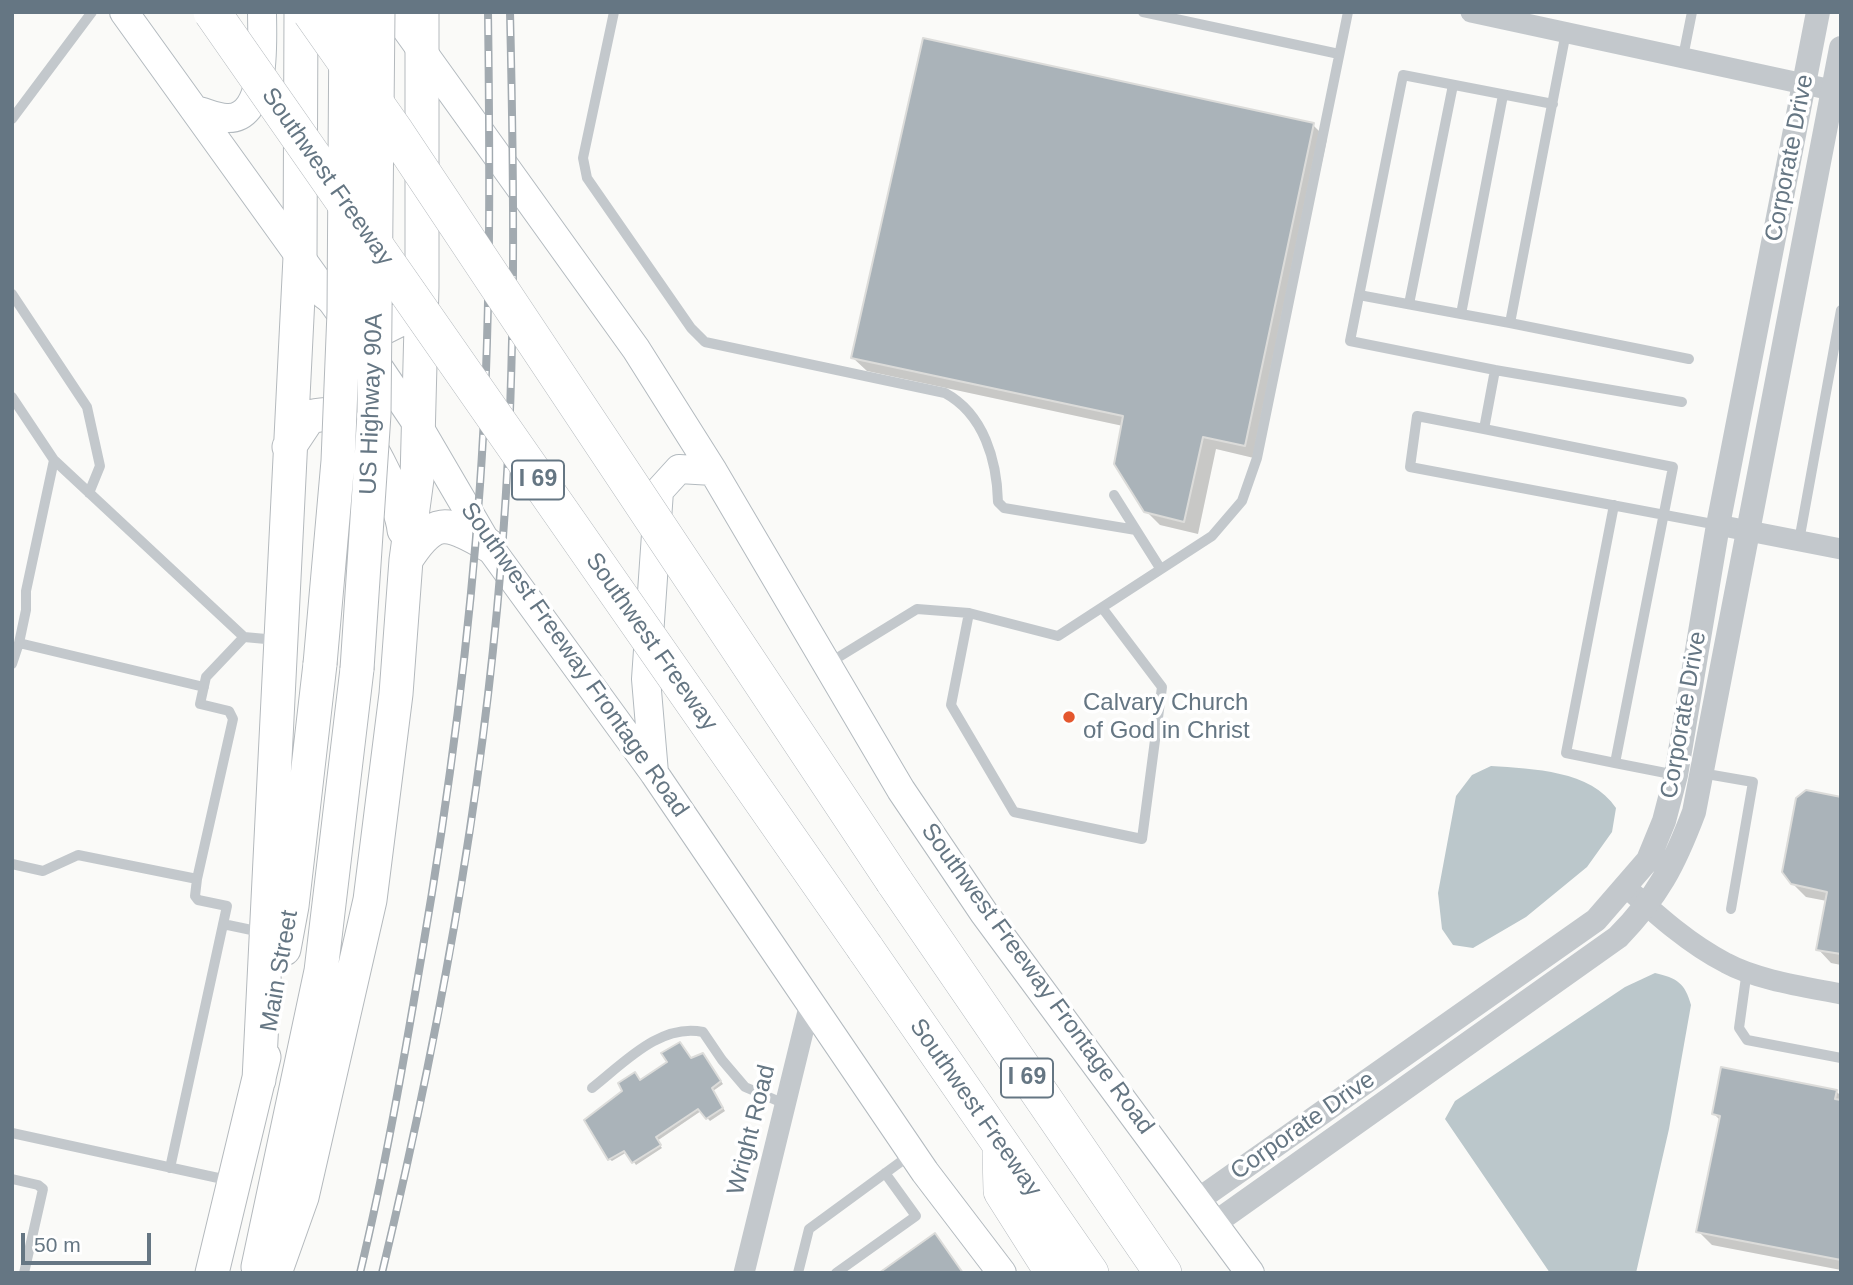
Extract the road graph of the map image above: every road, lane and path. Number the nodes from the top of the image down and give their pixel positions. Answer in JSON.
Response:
{"nodes":[{"id":1,"x":92,"y":12,"type":"edge"},
{"id":2,"x":124,"y":12,"type":"edge"},
{"id":3,"x":212,"y":12,"type":"edge"},
{"id":4,"x":262,"y":12,"type":"edge"},
{"id":5,"x":346,"y":12,"type":"edge"},
{"id":6,"x":377,"y":12,"type":"edge"},
{"id":7,"x":394,"y":12,"type":"edge"},
{"id":8,"x":422,"y":12,"type":"edge"},
{"id":9,"x":614,"y":12,"type":"edge"},
{"id":10,"x":1143,"y":12,"type":"edge"},
{"id":11,"x":1348,"y":12,"type":"edge"},
{"id":12,"x":1471,"y":12,"type":"edge"},
{"id":13,"x":1692,"y":12,"type":"edge"},
{"id":14,"x":1818,"y":12,"type":"edge"},
{"id":15,"x":308,"y":16,"type":"edge"},
{"id":16,"x":1566,"y":32,"type":"junction"},
{"id":17,"x":421,"y":47,"type":"junction"},
{"id":18,"x":1841,"y":48,"type":"edge"},
{"id":19,"x":1339,"y":54,"type":"junction"},
{"id":20,"x":1683,"y":57,"type":"junction"},
{"id":21,"x":1453,"y":85,"type":"junction"},
{"id":22,"x":1805,"y":85,"type":"junction"},
{"id":23,"x":1837,"y":92,"type":"edge"},
{"id":24,"x":1503,"y":95,"type":"junction"},
{"id":25,"x":1553,"y":104,"type":"junction"},
{"id":26,"x":195,"y":110,"type":"junction"},
{"id":27,"x":12,"y":119,"type":"edge"},
{"id":28,"x":300,"y":257,"type":"junction"},
{"id":29,"x":422,"y":287,"type":"junction"},
{"id":30,"x":327,"y":293,"type":"junction"},
{"id":31,"x":12,"y":294,"type":"edge"},
{"id":32,"x":1359,"y":295,"type":"junction"},
{"id":33,"x":1409,"y":304,"type":"junction"},
{"id":34,"x":1841,"y":310,"type":"edge"},
{"id":35,"x":1461,"y":314,"type":"junction"},
{"id":36,"x":1510,"y":323,"type":"junction"},
{"id":37,"x":1689,"y":359,"type":"dead end"},
{"id":38,"x":1495,"y":370,"type":"junction"},
{"id":39,"x":12,"y":397,"type":"edge"},
{"id":40,"x":1682,"y":402,"type":"dead end"},
{"id":41,"x":17,"y":413,"type":"edge"},
{"id":42,"x":419,"y":427,"type":"junction"},
{"id":43,"x":1484,"y":429,"type":"junction"},
{"id":44,"x":289,"y":447,"type":"junction"},
{"id":45,"x":54,"y":460,"type":"junction"},
{"id":46,"x":713,"y":471,"type":"junction"},
{"id":47,"x":89,"y":493,"type":"junction"},
{"id":48,"x":1114,"y":495,"type":"dead end"},
{"id":49,"x":1614,"y":505,"type":"junction"},
{"id":50,"x":1663,"y":514,"type":"junction"},
{"id":51,"x":1718,"y":525,"type":"junction"},
{"id":52,"x":1136,"y":530,"type":"junction"},
{"id":53,"x":1746,"y":531,"type":"junction"},
{"id":54,"x":1799,"y":541,"type":"junction"},
{"id":55,"x":488,"y":545,"type":"junction"},
{"id":56,"x":1841,"y":549,"type":"edge"},
{"id":57,"x":406,"y":560,"type":"junction"},
{"id":58,"x":1160,"y":568,"type":"junction"},
{"id":59,"x":1103,"y":609,"type":"junction"},
{"id":60,"x":969,"y":613,"type":"junction"},
{"id":61,"x":244,"y":637,"type":"junction"},
{"id":62,"x":283,"y":640,"type":"junction"},
{"id":63,"x":19,"y":643,"type":"junction"},
{"id":64,"x":12,"y":664,"type":"edge"},
{"id":65,"x":320,"y":664,"type":"joint"},
{"id":66,"x":826,"y":664,"type":"junction"},
{"id":67,"x":357,"y":669,"type":"joint"},
{"id":68,"x":204,"y":687,"type":"junction"},
{"id":69,"x":1615,"y":763,"type":"junction"},
{"id":70,"x":654,"y":773,"type":"junction"},
{"id":71,"x":1701,"y":773,"type":"junction"},
{"id":72,"x":1676,"y":775,"type":"junction"},
{"id":73,"x":12,"y":864,"type":"edge"},
{"id":74,"x":198,"y":879,"type":"junction"},
{"id":75,"x":1627,"y":888,"type":"junction"},
{"id":76,"x":1648,"y":906,"type":"junction"},
{"id":77,"x":1731,"y":909,"type":"dead end"},
{"id":78,"x":223,"y":924,"type":"junction"},
{"id":79,"x":267,"y":933,"type":"junction"},
{"id":80,"x":1747,"y":970,"type":"junction"},
{"id":81,"x":1841,"y":994,"type":"edge"},
{"id":82,"x":811,"y":999,"type":"junction"},
{"id":83,"x":1841,"y":1058,"type":"edge"},
{"id":84,"x":259,"y":1080,"type":"junction"},
{"id":85,"x":592,"y":1088,"type":"dead end"},
{"id":86,"x":785,"y":1104,"type":"junction"},
{"id":87,"x":12,"y":1133,"type":"edge"},
{"id":88,"x":1001,"y":1145,"type":"junction"},
{"id":89,"x":912,"y":1153,"type":"junction"},
{"id":90,"x":170,"y":1168,"type":"junction"},
{"id":91,"x":885,"y":1173,"type":"junction"},
{"id":92,"x":12,"y":1179,"type":"edge"},
{"id":93,"x":234,"y":1182,"type":"junction"},
{"id":94,"x":1198,"y":1200,"type":"junction"},
{"id":95,"x":1215,"y":1223,"type":"junction"},
{"id":96,"x":24,"y":1273,"type":"edge"},
{"id":97,"x":212,"y":1273,"type":"edge"},
{"id":98,"x":257,"y":1273,"type":"edge"},
{"id":99,"x":275,"y":1273,"type":"edge"},
{"id":100,"x":744,"y":1273,"type":"edge"},
{"id":101,"x":798,"y":1273,"type":"edge"},
{"id":102,"x":836,"y":1273,"type":"edge"},
{"id":103,"x":1002,"y":1273,"type":"edge"},
{"id":104,"x":1054,"y":1273,"type":"edge"},
{"id":105,"x":1090,"y":1273,"type":"edge"},
{"id":106,"x":1163,"y":1273,"type":"edge"},
{"id":107,"x":1250,"y":1273,"type":"edge"}],
"edges":[{"from":1,"to":27,"type":"lane"},
{"from":2,"to":26,"type":"main road","name":"Southwest Freeway Frontage Road"},
{"from":3,"to":88,"type":"highway","name":"Southwest Freeway","number":"I 69","bridge":true},
{"from":4,"to":26,"type":"main road"},
{"from":5,"to":65,"type":"highway","name":"US Highway 90A","bridge":true},
{"from":6,"to":67,"type":"highway","name":"US Highway 90A","bridge":true},
{"from":7,"to":17,"type":"main road","name":"Southwest Freeway Frontage Road"},
{"from":8,"to":17,"type":"highway"},
{"from":9,"to":52,"type":"lane"},
{"from":10,"to":19,"type":"lane"},
{"from":11,"to":19,"type":"lane"},
{"from":12,"to":16,"type":"street"},
{"from":13,"to":20,"type":"lane"},
{"from":14,"to":22,"type":"street","name":"Corporate Drive"},
{"from":15,"to":28,"type":"highway"},
{"from":15,"to":106,"type":"highway","number":"I 69","bridge":true},
{"from":16,"to":20,"type":"street"},
{"from":16,"to":25,"type":"lane"},
{"from":17,"to":29,"type":"highway"},
{"from":17,"to":46,"type":"main road","name":"Southwest Freeway Frontage Road"},
{"from":18,"to":23,"type":"street","name":"Corporate Drive"},
{"from":19,"to":58,"type":"lane"},
{"from":20,"to":22,"type":"street"},
{"from":21,"to":24,"type":"lane"},
{"from":21,"to":32,"type":"lane"},
{"from":21,"to":33,"type":"lane"},
{"from":22,"to":23,"type":"street"},
{"from":22,"to":51,"type":"street","name":"Corporate Drive"},
{"from":23,"to":53,"type":"street","name":"Corporate Drive"},
{"from":24,"to":25,"type":"lane"},
{"from":24,"to":35,"type":"lane"},
{"from":25,"to":36,"type":"lane"},
{"from":26,"to":28,"type":"main road","name":"Southwest Freeway Frontage Road"},
{"from":28,"to":30,"type":"main road","name":"Southwest Freeway Frontage Road"},
{"from":28,"to":44,"type":"highway"},
{"from":29,"to":30,"type":"highway"},
{"from":29,"to":42,"type":"highway"},
{"from":30,"to":42,"type":"main road","name":"Southwest Freeway Frontage Road"},
{"from":31,"to":47,"type":"lane"},
{"from":32,"to":33,"type":"lane"},
{"from":32,"to":38,"type":"lane"},
{"from":33,"to":35,"type":"lane"},
{"from":34,"to":54,"type":"lane"},
{"from":35,"to":36,"type":"lane"},
{"from":36,"to":37,"type":"lane"},
{"from":38,"to":40,"type":"lane"},
{"from":38,"to":43,"type":"lane"},
{"from":39,"to":41,"type":"lane"},
{"from":41,"to":45,"type":"lane"},
{"from":42,"to":55,"type":"main road","name":"Southwest Freeway Frontage Road"},
{"from":42,"to":57,"type":"highway"},
{"from":43,"to":49,"type":"lane"},
{"from":43,"to":50,"type":"lane"},
{"from":44,"to":57,"type":"highway"},
{"from":44,"to":62,"type":"highway"},
{"from":45,"to":47,"type":"lane"},
{"from":45,"to":63,"type":"lane"},
{"from":46,"to":66,"type":"main road","name":"Southwest Freeway Frontage Road"},
{"from":46,"to":70,"type":"main road"},
{"from":47,"to":61,"type":"lane"},
{"from":48,"to":52,"type":"lane"},
{"from":49,"to":50,"type":"lane"},
{"from":49,"to":69,"type":"lane"},
{"from":50,"to":51,"type":"lane"},
{"from":50,"to":69,"type":"lane"},
{"from":51,"to":53,"type":"street"},
{"from":51,"to":72,"type":"street","name":"Corporate Drive"},
{"from":52,"to":58,"type":"lane"},
{"from":53,"to":54,"type":"street"},
{"from":53,"to":71,"type":"street","name":"Corporate Drive"},
{"from":54,"to":56,"type":"street"},
{"from":55,"to":57,"type":"highway"},
{"from":55,"to":70,"type":"main road","name":"Southwest Freeway Frontage Road"},
{"from":57,"to":99,"type":"highway"},
{"from":58,"to":59,"type":"lane"},
{"from":59,"to":60,"type":"lane"},
{"from":59,"to":60,"type":"lane"},
{"from":60,"to":66,"type":"lane"},
{"from":61,"to":62,"type":"lane"},
{"from":61,"to":68,"type":"lane"},
{"from":62,"to":79,"type":"highway"},
{"from":63,"to":64,"type":"lane"},
{"from":63,"to":68,"type":"lane"},
{"from":65,"to":84,"type":"highway","name":"Main Street"},
{"from":66,"to":94,"type":"main road","name":"Southwest Freeway Frontage Road"},
{"from":67,"to":98,"type":"highway","name":"Main Street"},
{"from":68,"to":74,"type":"lane"},
{"from":69,"to":72,"type":"lane"},
{"from":70,"to":82,"type":"main road","name":"Southwest Freeway Frontage Road"},
{"from":71,"to":76,"type":"street","name":"Corporate Drive"},
{"from":71,"to":77,"type":"lane"},
{"from":72,"to":75,"type":"street","name":"Corporate Drive"},
{"from":73,"to":74,"type":"lane"},
{"from":74,"to":78,"type":"lane"},
{"from":75,"to":76,"type":"street"},
{"from":75,"to":94,"type":"street","name":"Corporate Drive"},
{"from":76,"to":80,"type":"street"},
{"from":76,"to":95,"type":"street","name":"Corporate Drive"},
{"from":78,"to":79,"type":"lane"},
{"from":78,"to":90,"type":"lane"},
{"from":79,"to":84,"type":"highway"},
{"from":80,"to":81,"type":"street"},
{"from":80,"to":83,"type":"lane"},
{"from":82,"to":86,"type":"street","name":"Wright Road"},
{"from":82,"to":89,"type":"main road","name":"Southwest Freeway Frontage Road"},
{"from":84,"to":93,"type":"highway","name":"Main Street"},
{"from":85,"to":86,"type":"lane"},
{"from":86,"to":100,"type":"street","name":"Wright Road"},
{"from":87,"to":90,"type":"lane"},
{"from":88,"to":104,"type":"highway"},
{"from":88,"to":105,"type":"highway","name":"Southwest Freeway","number":"I 69"},
{"from":89,"to":91,"type":"lane"},
{"from":89,"to":103,"type":"main road","name":"Southwest Freeway Frontage Road"},
{"from":90,"to":93,"type":"lane"},
{"from":91,"to":101,"type":"lane"},
{"from":91,"to":102,"type":"lane"},
{"from":92,"to":96,"type":"lane"},
{"from":93,"to":97,"type":"highway","name":"Main Street"},
{"from":94,"to":95,"type":"main road","name":"Southwest Freeway Frontage Road"},
{"from":95,"to":107,"type":"main road","name":"Southwest Freeway Frontage Road"}]}
